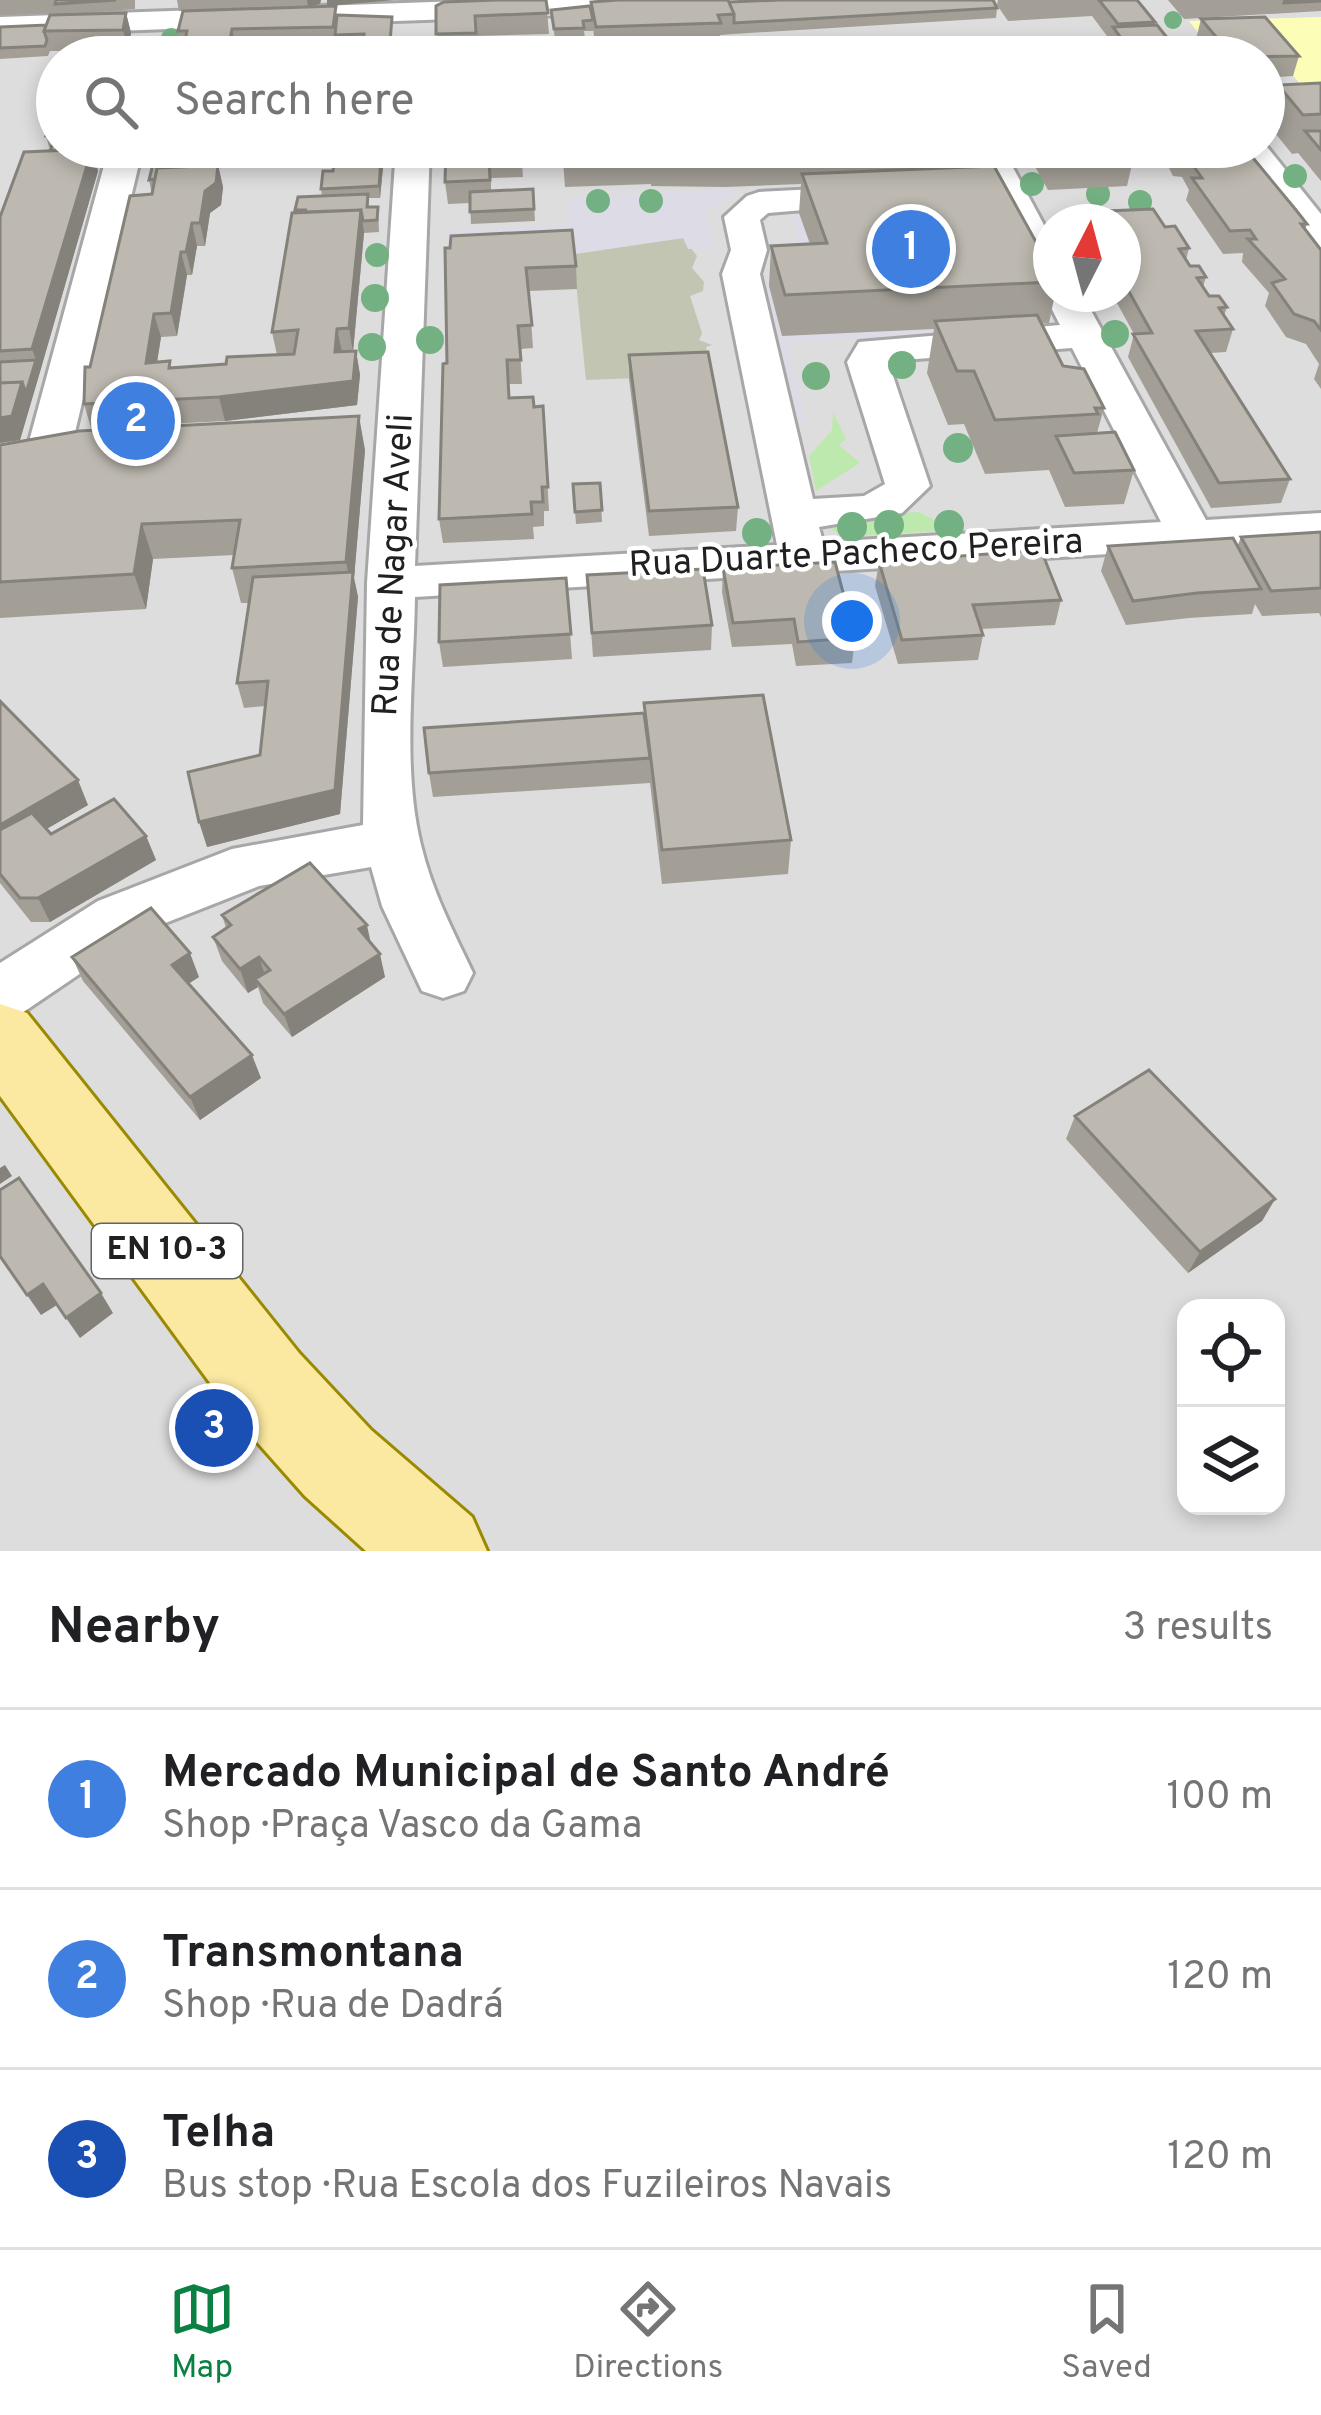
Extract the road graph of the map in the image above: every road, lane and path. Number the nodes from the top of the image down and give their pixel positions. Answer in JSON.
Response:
{"nodes":[{"id":1,"x":732,"y":0,"type":"edge"},
{"id":2,"x":595,"y":2,"type":"edge"},
{"id":3,"x":417,"y":6,"type":"edge"},
{"id":4,"x":158,"y":10,"type":"edge"},
{"id":5,"x":0,"y":26,"type":"edge"},
{"id":6,"x":416,"y":36,"type":"edge"},
{"id":7,"x":1321,"y":107,"type":"edge"},
{"id":8,"x":1285,"y":108,"type":"edge"},
{"id":9,"x":121,"y":168,"type":"edge"},
{"id":10,"x":410,"y":168,"type":"edge"},
{"id":11,"x":987,"y":168,"type":"edge"},
{"id":12,"x":1266,"y":168,"type":"edge"},
{"id":13,"x":908,"y":195,"type":"edge"},
{"id":14,"x":1321,"y":238,"type":"edge"},
{"id":15,"x":1033,"y":247,"type":"edge"},
{"id":16,"x":1073,"y":312,"type":"edge"},
{"id":17,"x":1086,"y":335,"type":"junction"},
{"id":18,"x":97,"y":446,"type":"edge"},
{"id":19,"x":50,"y":449,"type":"junction"},
{"id":20,"x":0,"y":458,"type":"edge"},
{"id":21,"x":1321,"y":527,"type":"edge"},
{"id":22,"x":1191,"y":535,"type":"junction"},
{"id":23,"x":799,"y":536,"type":"junction"},
{"id":24,"x":391,"y":583,"type":"junction"},
{"id":25,"x":392,"y":842,"type":"junction"},
{"id":26,"x":443,"y":973,"type":"dead end"},
{"id":27,"x":0,"y":995,"type":"edge"},
{"id":28,"x":0,"y":1036,"type":"edge"},
{"id":29,"x":338,"y":1462,"type":"junction"},
{"id":30,"x":363,"y":1551,"type":"edge"},
{"id":31,"x":437,"y":1551,"type":"edge"}],
"edges":[{"from":1,"to":2,"type":"street"},
{"from":2,"to":3,"type":"street"},
{"from":3,"to":4,"type":"street"},
{"from":3,"to":6,"type":"street"},
{"from":4,"to":5,"type":"street"},
{"from":7,"to":8,"type":"street"},
{"from":9,"to":19,"type":"street"},
{"from":10,"to":24,"type":"street","name":"Rua de Nagar Aveli"},
{"from":11,"to":15,"type":"street"},
{"from":12,"to":14,"type":"street"},
{"from":13,"to":23,"type":"street"},
{"from":16,"to":17,"type":"street"},
{"from":17,"to":22,"type":"street"},
{"from":17,"to":23,"type":"street"},
{"from":18,"to":19,"type":"street"},
{"from":19,"to":20,"type":"street"},
{"from":21,"to":22,"type":"street","name":"Rua Duarte Pacheco Pereira"},
{"from":22,"to":23,"type":"street","name":"Rua Duarte Pacheco Pereira"},
{"from":23,"to":24,"type":"street","name":"Rua Duarte Pacheco Pereira"},
{"from":24,"to":25,"type":"street","name":"Rua de Nagar Aveli"},
{"from":25,"to":26,"type":"street","name":"Rua de Nagar Aveli"},
{"from":25,"to":27,"type":"street"},
{"from":28,"to":29,"type":"main road","number":"EN 10-3"},
{"from":29,"to":30,"type":"main road","number":"EN 10-3"},
{"from":29,"to":31,"type":"main road","number":"EN 10-3"}]}
